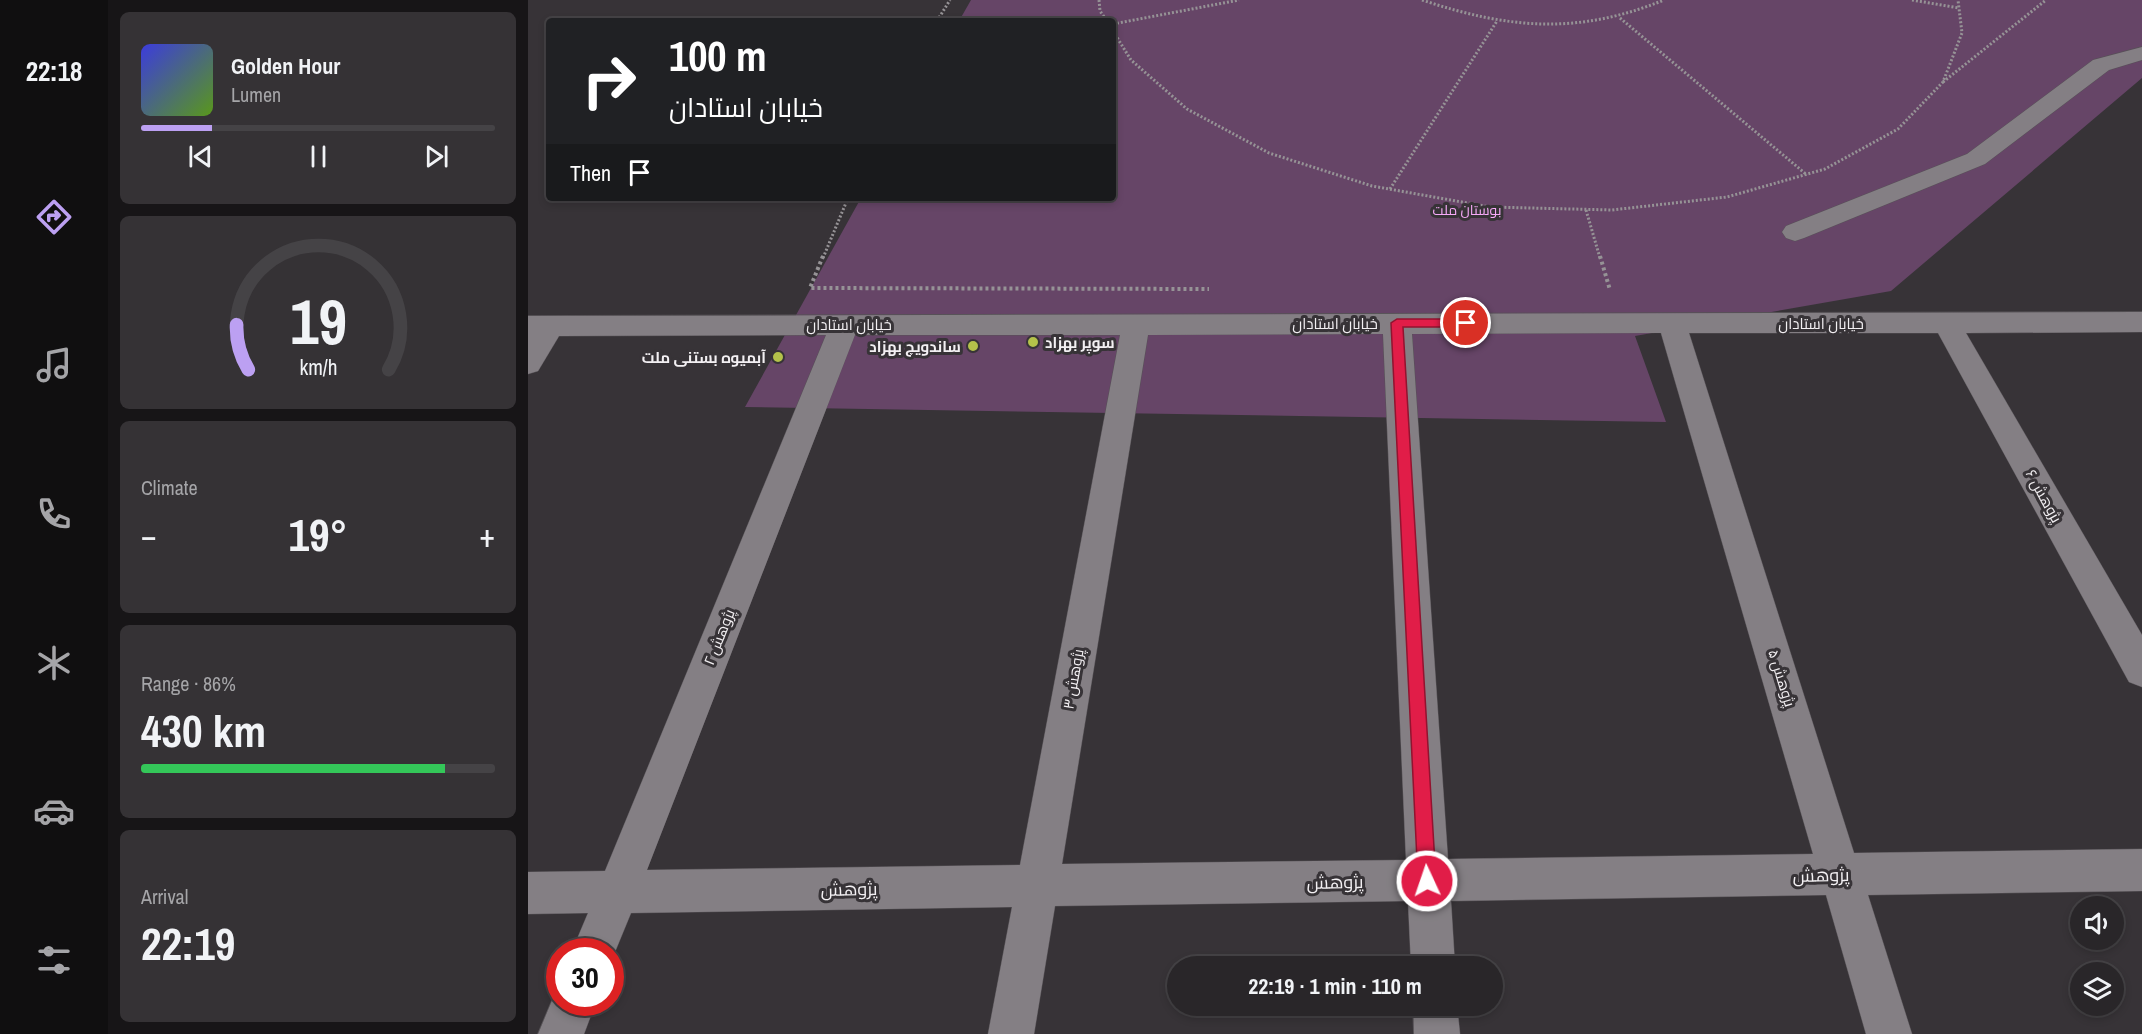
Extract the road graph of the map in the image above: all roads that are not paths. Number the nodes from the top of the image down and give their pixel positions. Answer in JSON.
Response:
{"nodes":[{"id":1,"x":2142,"y":53,"type":"edge"},
{"id":2,"x":1795,"y":232,"type":"dead end"},
{"id":3,"x":1946,"y":322,"type":"junction"},
{"id":4,"x":2142,"y":322,"type":"edge"},
{"id":5,"x":1136,"y":323,"type":"junction"},
{"id":6,"x":1397,"y":323,"type":"junction"},
{"id":7,"x":1672,"y":323,"type":"junction"},
{"id":8,"x":845,"y":324,"type":"junction"},
{"id":9,"x":539,"y":326,"type":"edge"},
{"id":10,"x":528,"y":363,"type":"edge"},
{"id":11,"x":2142,"y":670,"type":"edge"},
{"id":12,"x":2142,"y":870,"type":"edge"},
{"id":13,"x":1842,"y":875,"type":"junction"},
{"id":14,"x":1427,"y":881,"type":"junction"},
{"id":15,"x":1037,"y":886,"type":"junction"},
{"id":16,"x":528,"y":893,"type":"edge"},
{"id":17,"x":617,"y":893,"type":"junction"},
{"id":18,"x":599,"y":938,"type":"edge"},
{"id":19,"x":1432,"y":956,"type":"edge"},
{"id":20,"x":568,"y":1016,"type":"edge"},
{"id":21,"x":1436,"y":1016,"type":"edge"},
{"id":22,"x":561,"y":1034,"type":"edge"},
{"id":23,"x":1011,"y":1034,"type":"edge"},
{"id":24,"x":1437,"y":1034,"type":"edge"},
{"id":25,"x":1889,"y":1034,"type":"edge"}],
"edges":[{"from":1,"to":2,"type":"street"},
{"from":3,"to":4,"type":"street","name":"خیابان استادان"},
{"from":3,"to":7,"type":"street","name":"خیابان استادان"},
{"from":3,"to":11,"type":"street","name":"پژوهش ۶"},
{"from":5,"to":6,"type":"street","name":"خیابان استادان"},
{"from":5,"to":8,"type":"street","name":"خیابان استادان"},
{"from":5,"to":15,"type":"street","name":"پژوهش ۳"},
{"from":6,"to":7,"type":"street","name":"خیابان استادان"},
{"from":6,"to":14,"type":"street"},
{"from":7,"to":13,"type":"street","name":"پژوهش ۵"},
{"from":8,"to":9,"type":"street","name":"خیابان استادان"},
{"from":8,"to":17,"type":"street","name":"پژوهش ۲"},
{"from":9,"to":10,"type":"street"},
{"from":12,"to":13,"type":"street","name":"پژوهش"},
{"from":13,"to":14,"type":"street","name":"پژوهش"},
{"from":13,"to":25,"type":"street","name":"پژوهش ۵"},
{"from":14,"to":15,"type":"street","name":"پژوهش"},
{"from":14,"to":19,"type":"street"},
{"from":15,"to":17,"type":"street","name":"پژوهش"},
{"from":15,"to":23,"type":"street","name":"پژوهش ۳"},
{"from":16,"to":17,"type":"street","name":"پژوهش"},
{"from":17,"to":18,"type":"street","name":"پژوهش ۲"},
{"from":20,"to":22,"type":"street"},
{"from":21,"to":24,"type":"street"}]}
